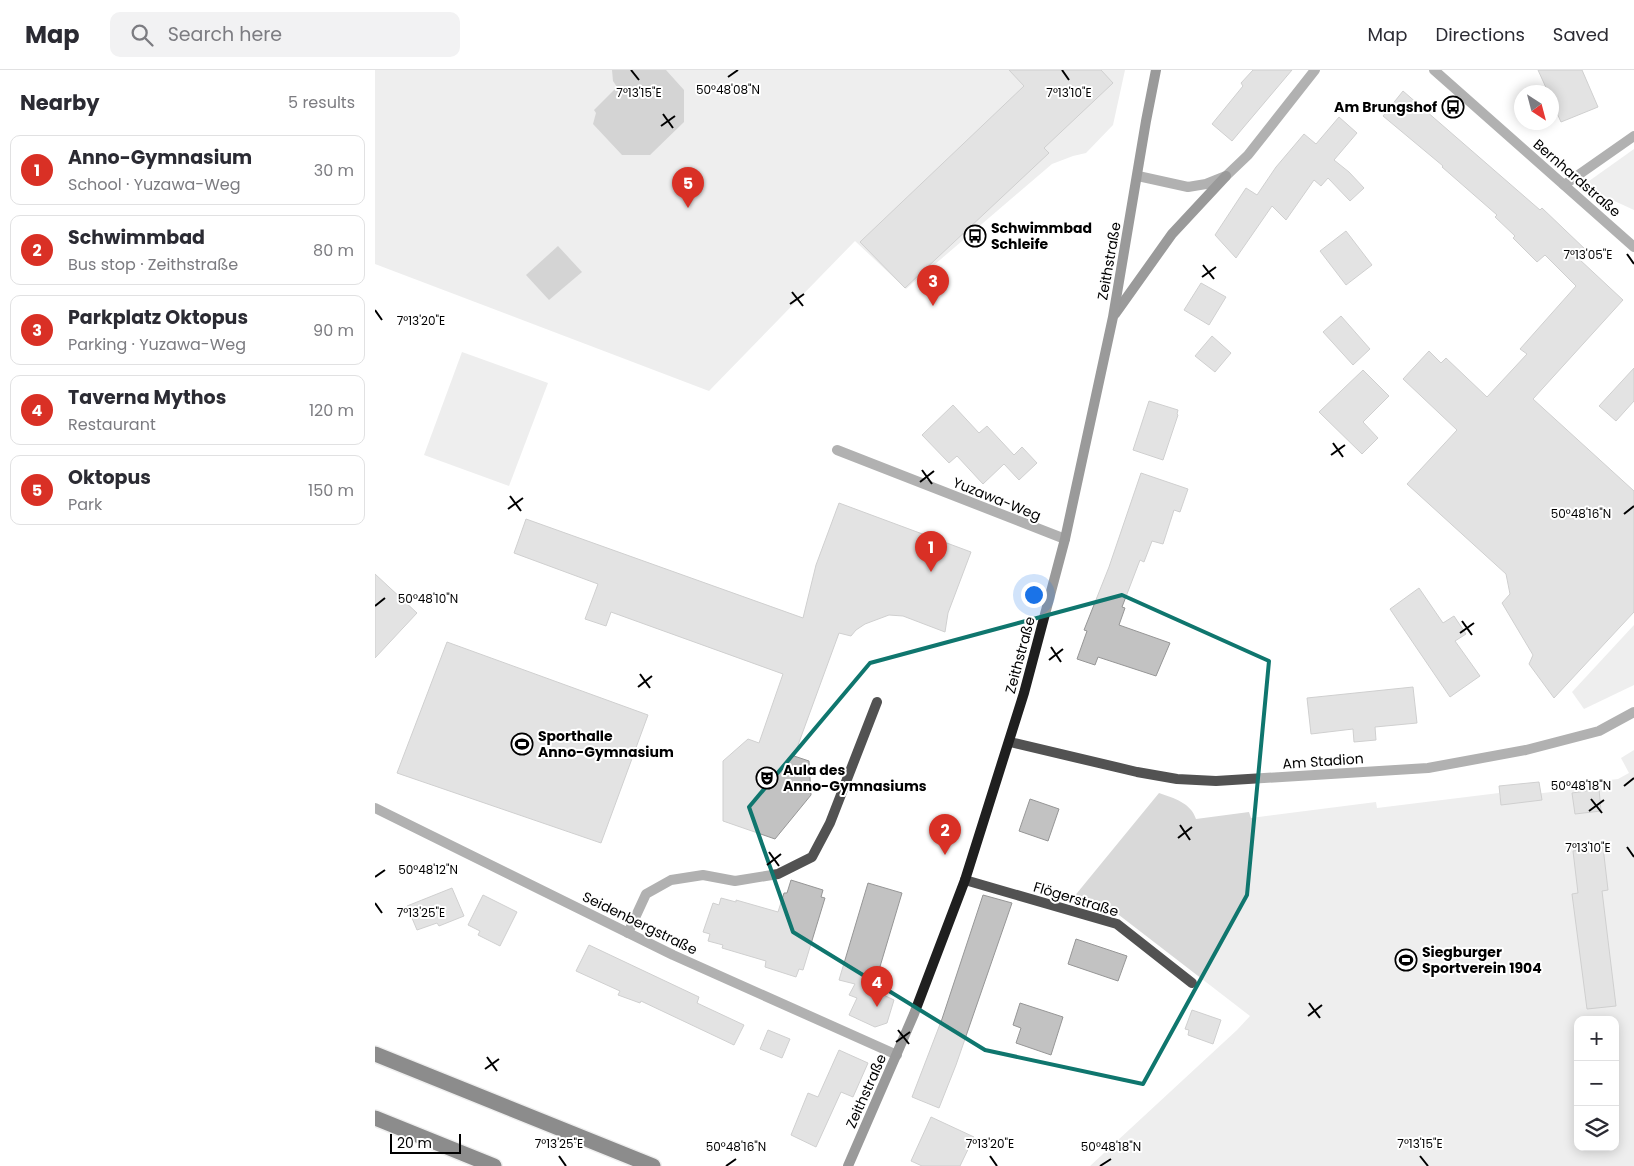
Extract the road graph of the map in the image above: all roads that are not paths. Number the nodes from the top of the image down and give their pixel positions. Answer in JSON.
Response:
{"nodes":[{"id":1,"x":1157,"y":70,"type":"edge"},
{"id":2,"x":1315,"y":70,"type":"edge"},
{"id":3,"x":1433,"y":70,"type":"edge"},
{"id":4,"x":1634,"y":136,"type":"edge"},
{"id":5,"x":1138,"y":176,"type":"junction"},
{"id":6,"x":1226,"y":176,"type":"junction"},
{"id":7,"x":1564,"y":185,"type":"junction"},
{"id":8,"x":1634,"y":247,"type":"edge"},
{"id":9,"x":1113,"y":317,"type":"junction"},
{"id":10,"x":837,"y":450,"type":"dead end"},
{"id":11,"x":1065,"y":539,"type":"junction"},
{"id":12,"x":877,"y":702,"type":"dead end"},
{"id":13,"x":1634,"y":712,"type":"edge"},
{"id":14,"x":1010,"y":742,"type":"junction"},
{"id":15,"x":375,"y":808,"type":"edge"},
{"id":16,"x":965,"y":880,"type":"junction"},
{"id":17,"x":629,"y":933,"type":"junction"},
{"id":18,"x":1192,"y":983,"type":"dead end"},
{"id":19,"x":375,"y":1054,"type":"edge"},
{"id":20,"x":897,"y":1055,"type":"junction"},
{"id":21,"x":375,"y":1118,"type":"edge"},
{"id":22,"x":494,"y":1166,"type":"edge"},
{"id":23,"x":653,"y":1166,"type":"edge"},
{"id":24,"x":848,"y":1166,"type":"edge"}],
"edges":[{"from":1,"to":5,"type":"street","name":"Zeithstraße"},
{"from":2,"to":6,"type":"street"},
{"from":3,"to":7,"type":"street","name":"Bernhardstraße"},
{"from":4,"to":7,"type":"street"},
{"from":5,"to":6,"type":"street"},
{"from":5,"to":9,"type":"street","name":"Zeithstraße"},
{"from":6,"to":9,"type":"street"},
{"from":7,"to":8,"type":"street","name":"Bernhardstraße"},
{"from":9,"to":11,"type":"street","name":"Zeithstraße"},
{"from":10,"to":11,"type":"street","name":"Yuzawa-Weg"},
{"from":11,"to":14,"type":"street","name":"Zeithstraße"},
{"from":12,"to":17,"type":"street"},
{"from":13,"to":14,"type":"street","name":"Am Stadion"},
{"from":14,"to":16,"type":"street","name":"Zeithstraße"},
{"from":15,"to":17,"type":"street","name":"Seidenbergstraße"},
{"from":16,"to":18,"type":"street","name":"Flögerstraße"},
{"from":16,"to":20,"type":"street","name":"Zeithstraße"},
{"from":17,"to":20,"type":"street","name":"Seidenbergstraße"},
{"from":19,"to":23,"type":"highway"},
{"from":20,"to":24,"type":"street","name":"Zeithstraße"},
{"from":21,"to":22,"type":"highway"}]}
